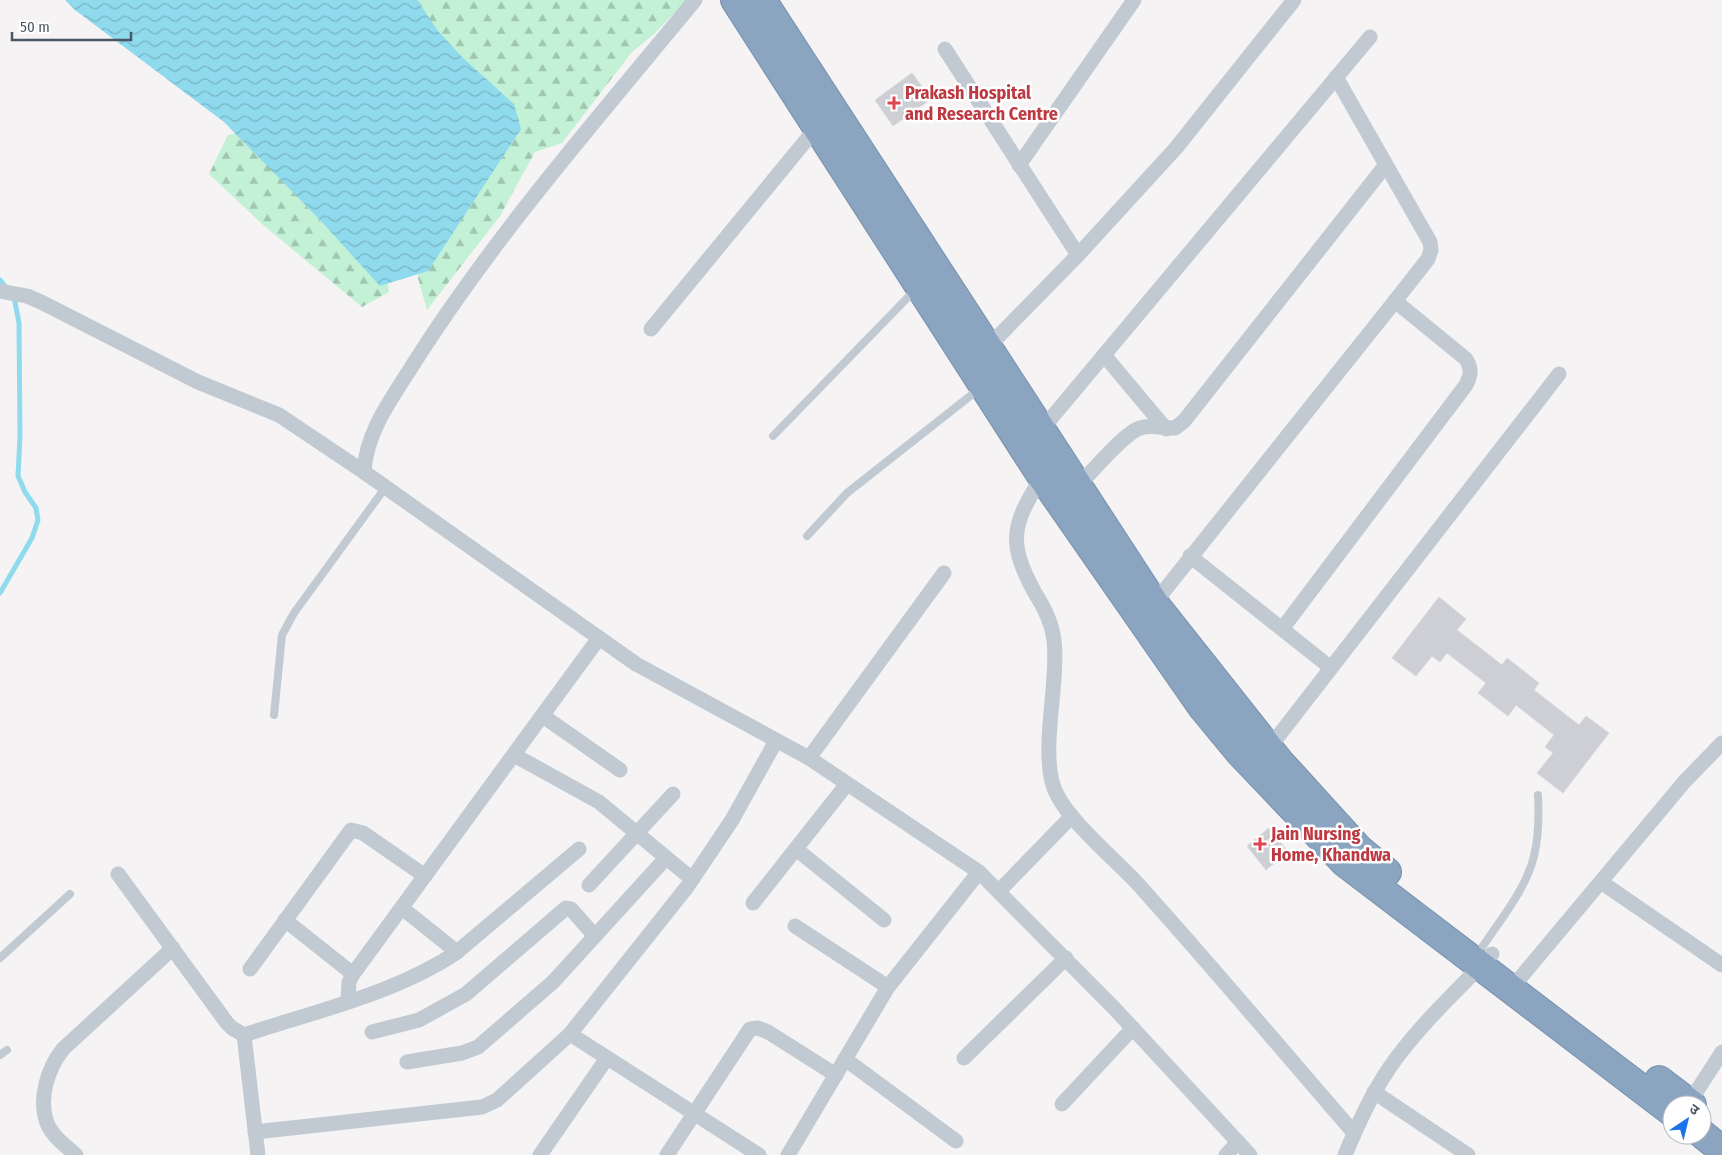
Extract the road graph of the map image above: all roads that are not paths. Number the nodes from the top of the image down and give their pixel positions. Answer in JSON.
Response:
{"nodes":[{"id":1,"x":695,"y":0,"type":"edge"},
{"id":2,"x":735,"y":0,"type":"edge"},
{"id":3,"x":762,"y":0,"type":"edge"},
{"id":4,"x":1134,"y":0,"type":"edge"},
{"id":5,"x":1294,"y":0,"type":"edge"},
{"id":6,"x":1370,"y":36,"type":"dead end"},
{"id":7,"x":945,"y":49,"type":"dead end"},
{"id":8,"x":1336,"y":77,"type":"junction"},
{"id":9,"x":817,"y":128,"type":"junction"},
{"id":10,"x":1020,"y":165,"type":"junction"},
{"id":11,"x":1385,"y":166,"type":"junction"},
{"id":12,"x":1078,"y":256,"type":"junction"},
{"id":13,"x":928,"y":278,"type":"junction"},
{"id":14,"x":0,"y":291,"type":"edge"},
{"id":15,"x":1395,"y":301,"type":"junction"},
{"id":16,"x":651,"y":329,"type":"dead end"},
{"id":17,"x":1104,"y":355,"type":"junction"},
{"id":18,"x":991,"y":372,"type":"junction"},
{"id":19,"x":1559,"y":374,"type":"dead end"},
{"id":20,"x":1166,"y":429,"type":"junction"},
{"id":21,"x":773,"y":436,"type":"dead end"},
{"id":22,"x":1033,"y":441,"type":"junction"},
{"id":23,"x":364,"y":472,"type":"junction"},
{"id":24,"x":1042,"y":478,"type":"junction"},
{"id":25,"x":1078,"y":487,"type":"junction"},
{"id":26,"x":384,"y":488,"type":"junction"},
{"id":27,"x":807,"y":536,"type":"dead end"},
{"id":28,"x":1190,"y":556,"type":"junction"},
{"id":29,"x":944,"y":574,"type":"dead end"},
{"id":30,"x":1148,"y":611,"type":"junction"},
{"id":31,"x":1282,"y":628,"type":"junction"},
{"id":32,"x":599,"y":638,"type":"junction"},
{"id":33,"x":1332,"y":668,"type":"junction"},
{"id":34,"x":274,"y":715,"type":"dead end"},
{"id":35,"x":543,"y":716,"type":"junction"},
{"id":36,"x":776,"y":741,"type":"junction"},
{"id":37,"x":1722,"y":743,"type":"edge"},
{"id":38,"x":514,"y":755,"type":"junction"},
{"id":39,"x":809,"y":758,"type":"junction"},
{"id":40,"x":1261,"y":759,"type":"junction"},
{"id":41,"x":620,"y":770,"type":"dead end"},
{"id":42,"x":847,"y":784,"type":"junction"},
{"id":43,"x":674,"y":794,"type":"dead end"},
{"id":44,"x":1538,"y":795,"type":"dead end"},
{"id":45,"x":1072,"y":816,"type":"junction"},
{"id":46,"x":637,"y":833,"type":"junction"},
{"id":47,"x":579,"y":849,"type":"dead end"},
{"id":48,"x":796,"y":849,"type":"junction"},
{"id":49,"x":666,"y":858,"type":"junction"},
{"id":50,"x":980,"y":872,"type":"junction"},
{"id":51,"x":118,"y":874,"type":"dead end"},
{"id":52,"x":425,"y":876,"type":"junction"},
{"id":53,"x":692,"y":879,"type":"junction"},
{"id":54,"x":1601,"y":882,"type":"junction"},
{"id":55,"x":589,"y":885,"type":"dead end"},
{"id":56,"x":999,"y":891,"type":"junction"},
{"id":57,"x":70,"y":894,"type":"dead end"},
{"id":58,"x":753,"y":903,"type":"dead end"},
{"id":59,"x":402,"y":908,"type":"junction"},
{"id":60,"x":285,"y":920,"type":"junction"},
{"id":61,"x":884,"y":920,"type":"dead end"},
{"id":62,"x":796,"y":926,"type":"dead end"},
{"id":63,"x":594,"y":935,"type":"junction"},
{"id":64,"x":173,"y":948,"type":"junction"},
{"id":65,"x":457,"y":952,"type":"junction"},
{"id":66,"x":1485,"y":956,"type":"junction"},
{"id":67,"x":0,"y":958,"type":"edge"},
{"id":68,"x":1066,"y":958,"type":"junction"},
{"id":69,"x":1722,"y":965,"type":"edge"},
{"id":70,"x":250,"y":969,"type":"dead end"},
{"id":71,"x":353,"y":974,"type":"junction"},
{"id":72,"x":1521,"y":977,"type":"junction"},
{"id":73,"x":888,"y":987,"type":"junction"},
{"id":74,"x":348,"y":1000,"type":"junction"},
{"id":75,"x":1133,"y":1028,"type":"junction"},
{"id":76,"x":372,"y":1032,"type":"dead end"},
{"id":77,"x":244,"y":1034,"type":"junction"},
{"id":78,"x":570,"y":1034,"type":"junction"},
{"id":79,"x":7,"y":1050,"type":"dead end"},
{"id":80,"x":1722,"y":1052,"type":"edge"},
{"id":81,"x":0,"y":1055,"type":"edge"},
{"id":82,"x":607,"y":1058,"type":"junction"},
{"id":83,"x":964,"y":1058,"type":"dead end"},
{"id":84,"x":845,"y":1060,"type":"junction"},
{"id":85,"x":407,"y":1062,"type":"dead end"},
{"id":86,"x":836,"y":1075,"type":"junction"},
{"id":87,"x":1374,"y":1092,"type":"junction"},
{"id":88,"x":1672,"y":1095,"type":"edge"},
{"id":89,"x":1672,"y":1095,"type":"edge"},
{"id":90,"x":1697,"y":1095,"type":"edge"},
{"id":91,"x":1062,"y":1104,"type":"dead end"},
{"id":92,"x":694,"y":1113,"type":"junction"},
{"id":93,"x":256,"y":1132,"type":"junction"},
{"id":94,"x":1354,"y":1133,"type":"junction"},
{"id":95,"x":956,"y":1141,"type":"dead end"},
{"id":96,"x":1238,"y":1142,"type":"junction"},
{"id":97,"x":1712,"y":1142,"type":"edge"},
{"id":98,"x":1722,"y":1150,"type":"edge"},
{"id":99,"x":76,"y":1155,"type":"edge"},
{"id":100,"x":258,"y":1155,"type":"edge"},
{"id":101,"x":540,"y":1155,"type":"edge"},
{"id":102,"x":667,"y":1155,"type":"edge"},
{"id":103,"x":759,"y":1155,"type":"edge"},
{"id":104,"x":788,"y":1155,"type":"edge"},
{"id":105,"x":1226,"y":1155,"type":"edge"},
{"id":106,"x":1250,"y":1155,"type":"edge"},
{"id":107,"x":1345,"y":1155,"type":"edge"},
{"id":108,"x":1468,"y":1155,"type":"edge"}],
"edges":[{"from":1,"to":23,"type":"street"},
{"from":2,"to":9,"type":"highway"},
{"from":3,"to":13,"type":"highway"},
{"from":4,"to":10,"type":"street"},
{"from":5,"to":12,"type":"street"},
{"from":6,"to":8,"type":"street"},
{"from":7,"to":10,"type":"street"},
{"from":8,"to":11,"type":"street"},
{"from":8,"to":17,"type":"street"},
{"from":9,"to":13,"type":"highway"},
{"from":9,"to":16,"type":"street"},
{"from":10,"to":12,"type":"street"},
{"from":11,"to":15,"type":"street"},
{"from":11,"to":20,"type":"street"},
{"from":12,"to":18,"type":"street"},
{"from":13,"to":18,"type":"highway"},
{"from":13,"to":18,"type":"highway"},
{"from":13,"to":21,"type":"lane"},
{"from":14,"to":23,"type":"street"},
{"from":15,"to":28,"type":"street"},
{"from":15,"to":31,"type":"street"},
{"from":17,"to":20,"type":"street"},
{"from":17,"to":22,"type":"street"},
{"from":18,"to":22,"type":"highway"},
{"from":18,"to":27,"type":"lane"},
{"from":19,"to":33,"type":"street"},
{"from":20,"to":25,"type":"street"},
{"from":22,"to":24,"type":"highway"},
{"from":22,"to":25,"type":"highway"},
{"from":23,"to":26,"type":"street"},
{"from":24,"to":30,"type":"highway"},
{"from":24,"to":45,"type":"street"},
{"from":25,"to":30,"type":"highway"},
{"from":26,"to":32,"type":"street"},
{"from":26,"to":34,"type":"lane"},
{"from":28,"to":30,"type":"street"},
{"from":28,"to":31,"type":"street"},
{"from":29,"to":39,"type":"street"},
{"from":30,"to":40,"type":"highway"},
{"from":31,"to":33,"type":"street"},
{"from":32,"to":35,"type":"street"},
{"from":32,"to":36,"type":"street"},
{"from":33,"to":40,"type":"street"},
{"from":35,"to":38,"type":"street"},
{"from":35,"to":41,"type":"street"},
{"from":36,"to":39,"type":"street"},
{"from":36,"to":53,"type":"street"},
{"from":37,"to":54,"type":"street"},
{"from":38,"to":46,"type":"street"},
{"from":38,"to":52,"type":"street"},
{"from":39,"to":42,"type":"street"},
{"from":40,"to":66,"type":"highway"},
{"from":42,"to":48,"type":"street"},
{"from":42,"to":50,"type":"street"},
{"from":43,"to":46,"type":"street"},
{"from":44,"to":66,"type":"lane"},
{"from":45,"to":56,"type":"street"},
{"from":45,"to":94,"type":"street"},
{"from":46,"to":49,"type":"street"},
{"from":46,"to":55,"type":"street"},
{"from":47,"to":65,"type":"street"},
{"from":48,"to":58,"type":"street"},
{"from":48,"to":61,"type":"street"},
{"from":49,"to":53,"type":"street"},
{"from":49,"to":63,"type":"street"},
{"from":50,"to":56,"type":"street"},
{"from":50,"to":73,"type":"street"},
{"from":51,"to":64,"type":"street"},
{"from":52,"to":59,"type":"street"},
{"from":52,"to":60,"type":"street"},
{"from":53,"to":78,"type":"street"},
{"from":54,"to":69,"type":"street"},
{"from":54,"to":72,"type":"street"},
{"from":56,"to":68,"type":"street"},
{"from":57,"to":67,"type":"lane"},
{"from":59,"to":65,"type":"street"},
{"from":59,"to":71,"type":"street"},
{"from":60,"to":70,"type":"street"},
{"from":60,"to":71,"type":"street"},
{"from":62,"to":73,"type":"street"},
{"from":63,"to":76,"type":"street"},
{"from":63,"to":85,"type":"street"},
{"from":64,"to":77,"type":"street"},
{"from":64,"to":99,"type":"street"},
{"from":65,"to":74,"type":"street"},
{"from":66,"to":72,"type":"highway"},
{"from":66,"to":87,"type":"street"},
{"from":66,"to":88,"type":"highway"},
{"from":68,"to":75,"type":"street"},
{"from":68,"to":83,"type":"street"},
{"from":71,"to":74,"type":"street"},
{"from":72,"to":89,"type":"highway"},
{"from":73,"to":84,"type":"street"},
{"from":74,"to":77,"type":"street"},
{"from":75,"to":91,"type":"street"},
{"from":75,"to":96,"type":"street"},
{"from":77,"to":93,"type":"street"},
{"from":78,"to":82,"type":"street"},
{"from":78,"to":93,"type":"street"},
{"from":79,"to":81,"type":"lane"},
{"from":80,"to":90,"type":"street"},
{"from":82,"to":92,"type":"street"},
{"from":82,"to":101,"type":"street"},
{"from":84,"to":86,"type":"street"},
{"from":84,"to":95,"type":"street"},
{"from":86,"to":92,"type":"street"},
{"from":86,"to":104,"type":"street"},
{"from":87,"to":94,"type":"street"},
{"from":87,"to":108,"type":"street"},
{"from":92,"to":102,"type":"street"},
{"from":92,"to":103,"type":"street"},
{"from":93,"to":100,"type":"street"},
{"from":94,"to":107,"type":"street"},
{"from":96,"to":105,"type":"street"},
{"from":96,"to":106,"type":"street"},
{"from":97,"to":98,"type":"highway"}]}
